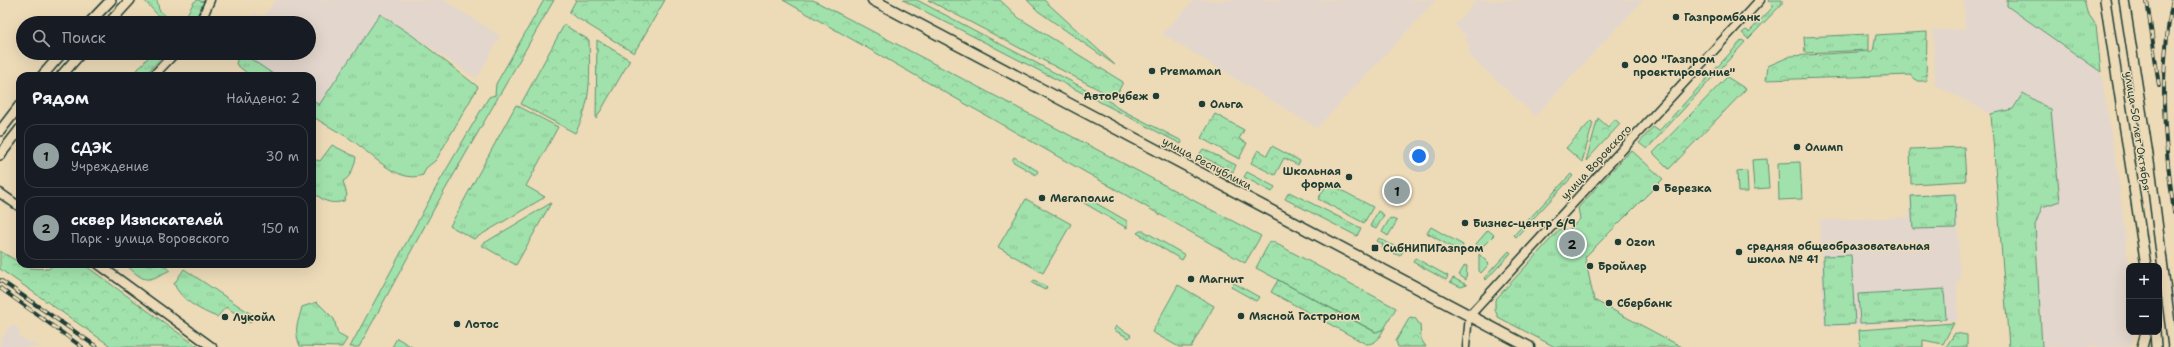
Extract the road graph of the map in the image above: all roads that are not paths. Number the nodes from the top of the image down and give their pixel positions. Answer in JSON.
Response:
{"nodes":[{"id":1,"x":111,"y":0,"type":"edge"},
{"id":2,"x":130,"y":0,"type":"edge"},
{"id":3,"x":210,"y":0,"type":"edge"},
{"id":4,"x":873,"y":0,"type":"edge"},
{"id":5,"x":1760,"y":0,"type":"edge"},
{"id":6,"x":2105,"y":0,"type":"edge"},
{"id":7,"x":2124,"y":0,"type":"edge"},
{"id":8,"x":96,"y":16,"type":"edge"},
{"id":9,"x":115,"y":16,"type":"edge"},
{"id":10,"x":203,"y":16,"type":"edge"},
{"id":11,"x":56,"y":60,"type":"edge"},
{"id":12,"x":75,"y":60,"type":"edge"},
{"id":13,"x":168,"y":60,"type":"edge"},
{"id":14,"x":45,"y":72,"type":"edge"},
{"id":15,"x":64,"y":72,"type":"edge"},
{"id":16,"x":157,"y":72,"type":"edge"},
{"id":17,"x":16,"y":110,"type":"edge"},
{"id":18,"x":0,"y":131,"type":"edge"},
{"id":19,"x":16,"y":133,"type":"edge"},
{"id":20,"x":0,"y":155,"type":"edge"},
{"id":21,"x":0,"y":193,"type":"edge"},
{"id":22,"x":16,"y":204,"type":"edge"},
{"id":23,"x":2146,"y":263,"type":"edge"},
{"id":24,"x":103,"y":268,"type":"edge"},
{"id":25,"x":1469,"y":316,"type":"junction"},
{"id":26,"x":2145,"y":335,"type":"edge"},
{"id":27,"x":2155,"y":335,"type":"edge"},
{"id":28,"x":212,"y":347,"type":"edge"},
{"id":29,"x":1466,"y":347,"type":"edge"},
{"id":30,"x":1529,"y":347,"type":"edge"},
{"id":31,"x":2142,"y":347,"type":"edge"},
{"id":32,"x":2156,"y":347,"type":"edge"},
{"id":33,"x":2173,"y":347,"type":"edge"}],
"edges":[{"from":1,"to":8,"type":"main road"},
{"from":2,"to":9,"type":"main road"},
{"from":3,"to":10,"type":"street"},
{"from":4,"to":25,"type":"main road","name":"улица Республики"},
{"from":5,"to":25,"type":"street","name":"улица Воровского"},
{"from":6,"to":23,"type":"main road","name":"улица 50 лет Октября"},
{"from":7,"to":33,"type":"main road"},
{"from":11,"to":14,"type":"main road"},
{"from":12,"to":15,"type":"main road"},
{"from":13,"to":16,"type":"street"},
{"from":17,"to":18,"type":"main road"},
{"from":19,"to":20,"type":"main road"},
{"from":21,"to":22,"type":"street"},
{"from":24,"to":28,"type":"street"},
{"from":25,"to":29,"type":"street"},
{"from":25,"to":30,"type":"main road","name":"улица Республики"},
{"from":26,"to":31,"type":"main road"},
{"from":27,"to":32,"type":"main road"}]}
